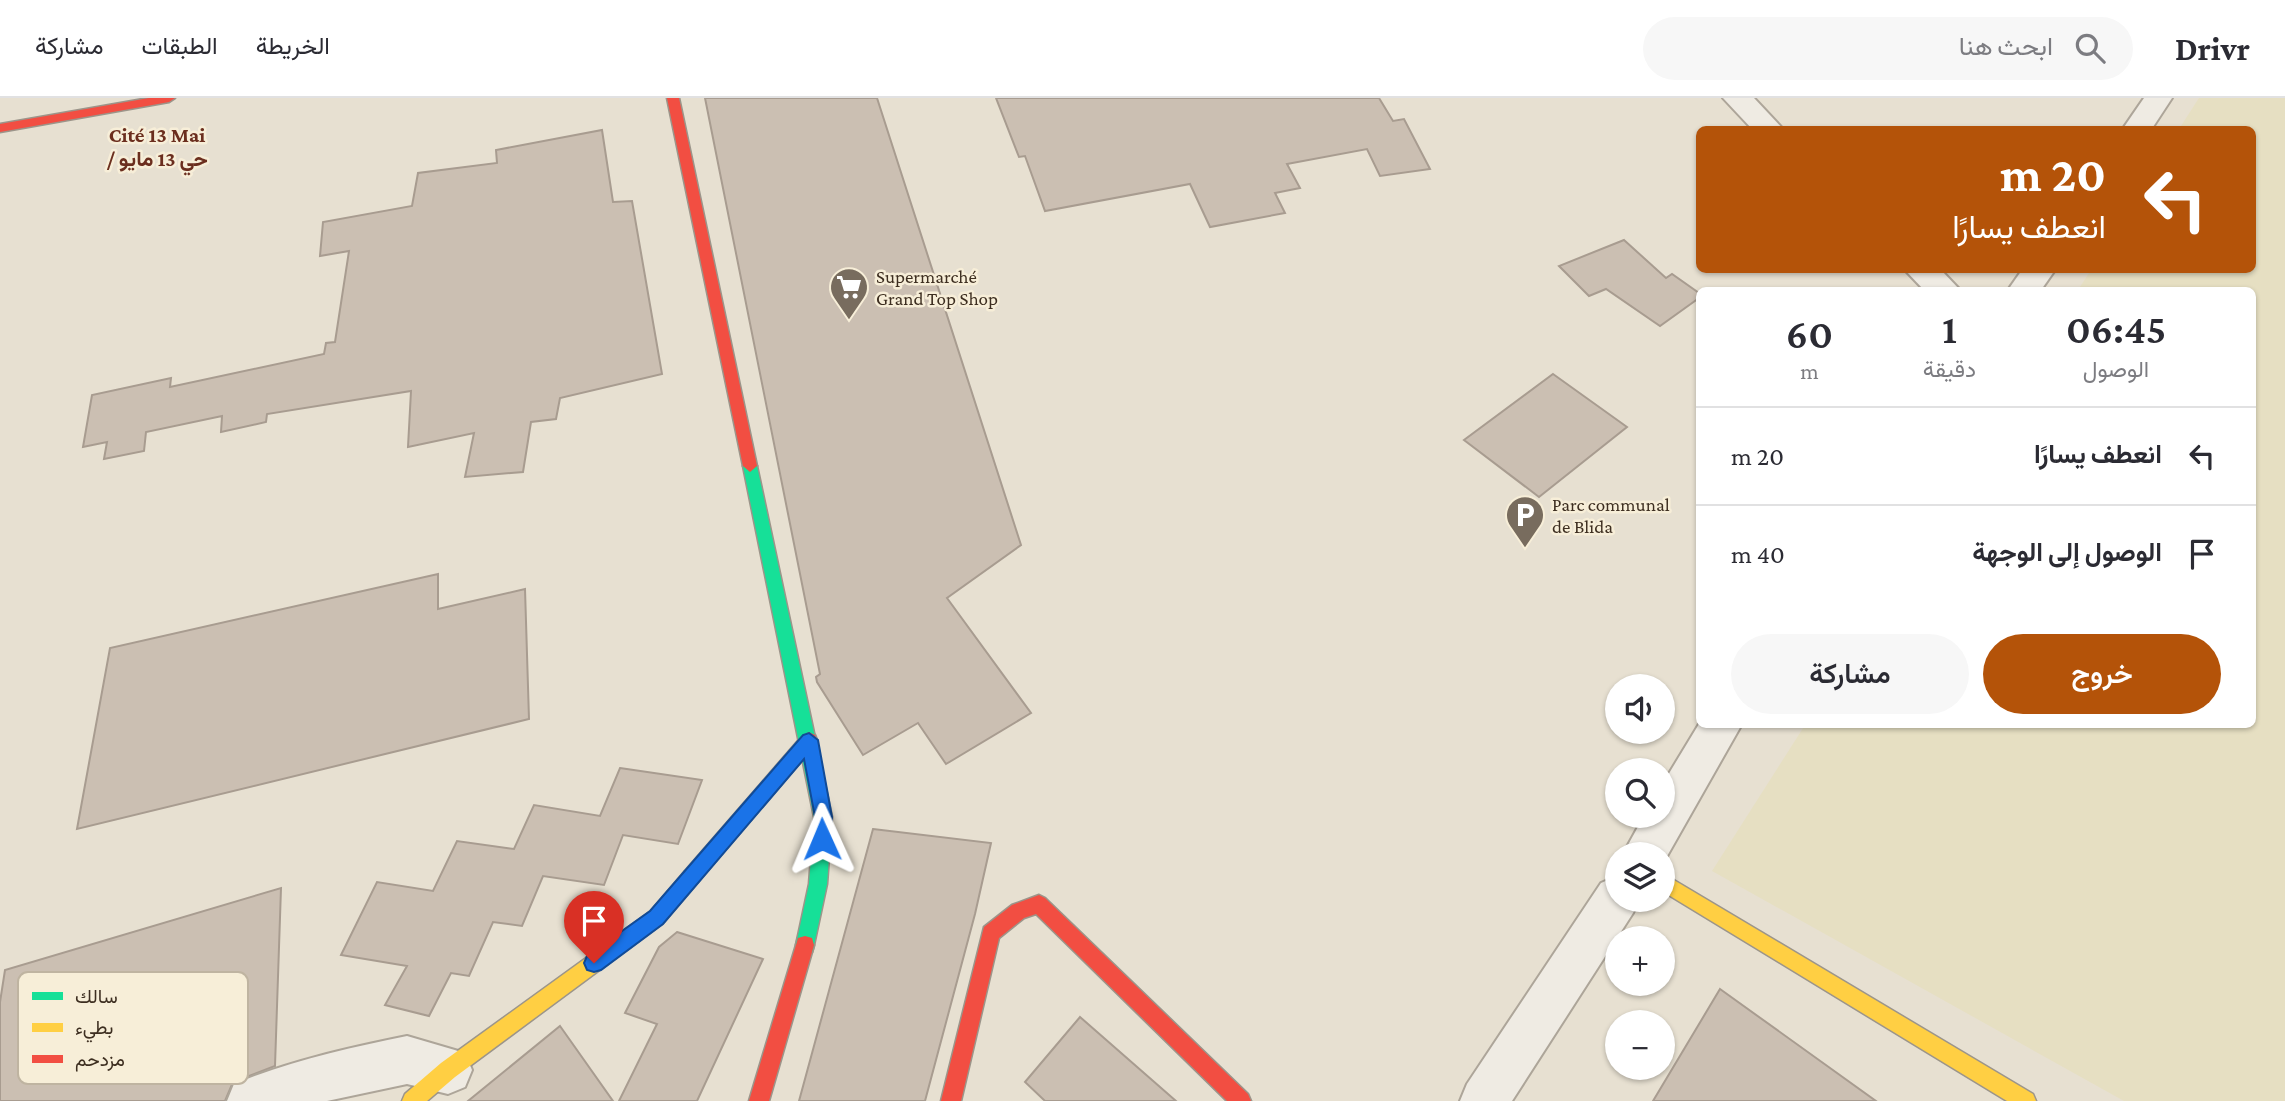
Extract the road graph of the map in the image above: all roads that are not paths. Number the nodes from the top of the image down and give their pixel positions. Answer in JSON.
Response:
{"nodes":[{"id":1,"x":169,"y":98,"type":"edge"},
{"id":2,"x":673,"y":98,"type":"edge"},
{"id":3,"x":1737,"y":98,"type":"edge"},
{"id":4,"x":2158,"y":98,"type":"edge"},
{"id":5,"x":1766,"y":126,"type":"edge"},
{"id":6,"x":2139,"y":126,"type":"edge"},
{"id":7,"x":0,"y":128,"type":"edge"},
{"id":8,"x":1924,"y":273,"type":"edge"},
{"id":9,"x":1941,"y":287,"type":"edge"},
{"id":10,"x":1720,"y":728,"type":"edge"},
{"id":11,"x":809,"y":740,"type":"junction"},
{"id":12,"x":1652,"y":842,"type":"edge"},
{"id":13,"x":1675,"y":889,"type":"edge"},
{"id":14,"x":1608,"y":912,"type":"edge"},
{"id":15,"x":447,"y":1070,"type":"junction"},
{"id":16,"x":251,"y":1101,"type":"edge"},
{"id":17,"x":412,"y":1101,"type":"edge"},
{"id":18,"x":759,"y":1101,"type":"edge"},
{"id":19,"x":951,"y":1101,"type":"edge"},
{"id":20,"x":1241,"y":1101,"type":"edge"},
{"id":21,"x":1484,"y":1101,"type":"edge"},
{"id":22,"x":2026,"y":1101,"type":"edge"}],
"edges":[{"from":1,"to":7,"type":"main road"},
{"from":2,"to":11,"type":"main road"},
{"from":3,"to":5,"type":"street"},
{"from":4,"to":6,"type":"street"},
{"from":8,"to":9,"type":"street"},
{"from":10,"to":12,"type":"street"},
{"from":11,"to":15,"type":"main road"},
{"from":11,"to":18,"type":"main road"},
{"from":13,"to":22,"type":"main road"},
{"from":14,"to":21,"type":"street"},
{"from":15,"to":16,"type":"street"},
{"from":15,"to":17,"type":"main road"},
{"from":19,"to":20,"type":"main road"}]}
